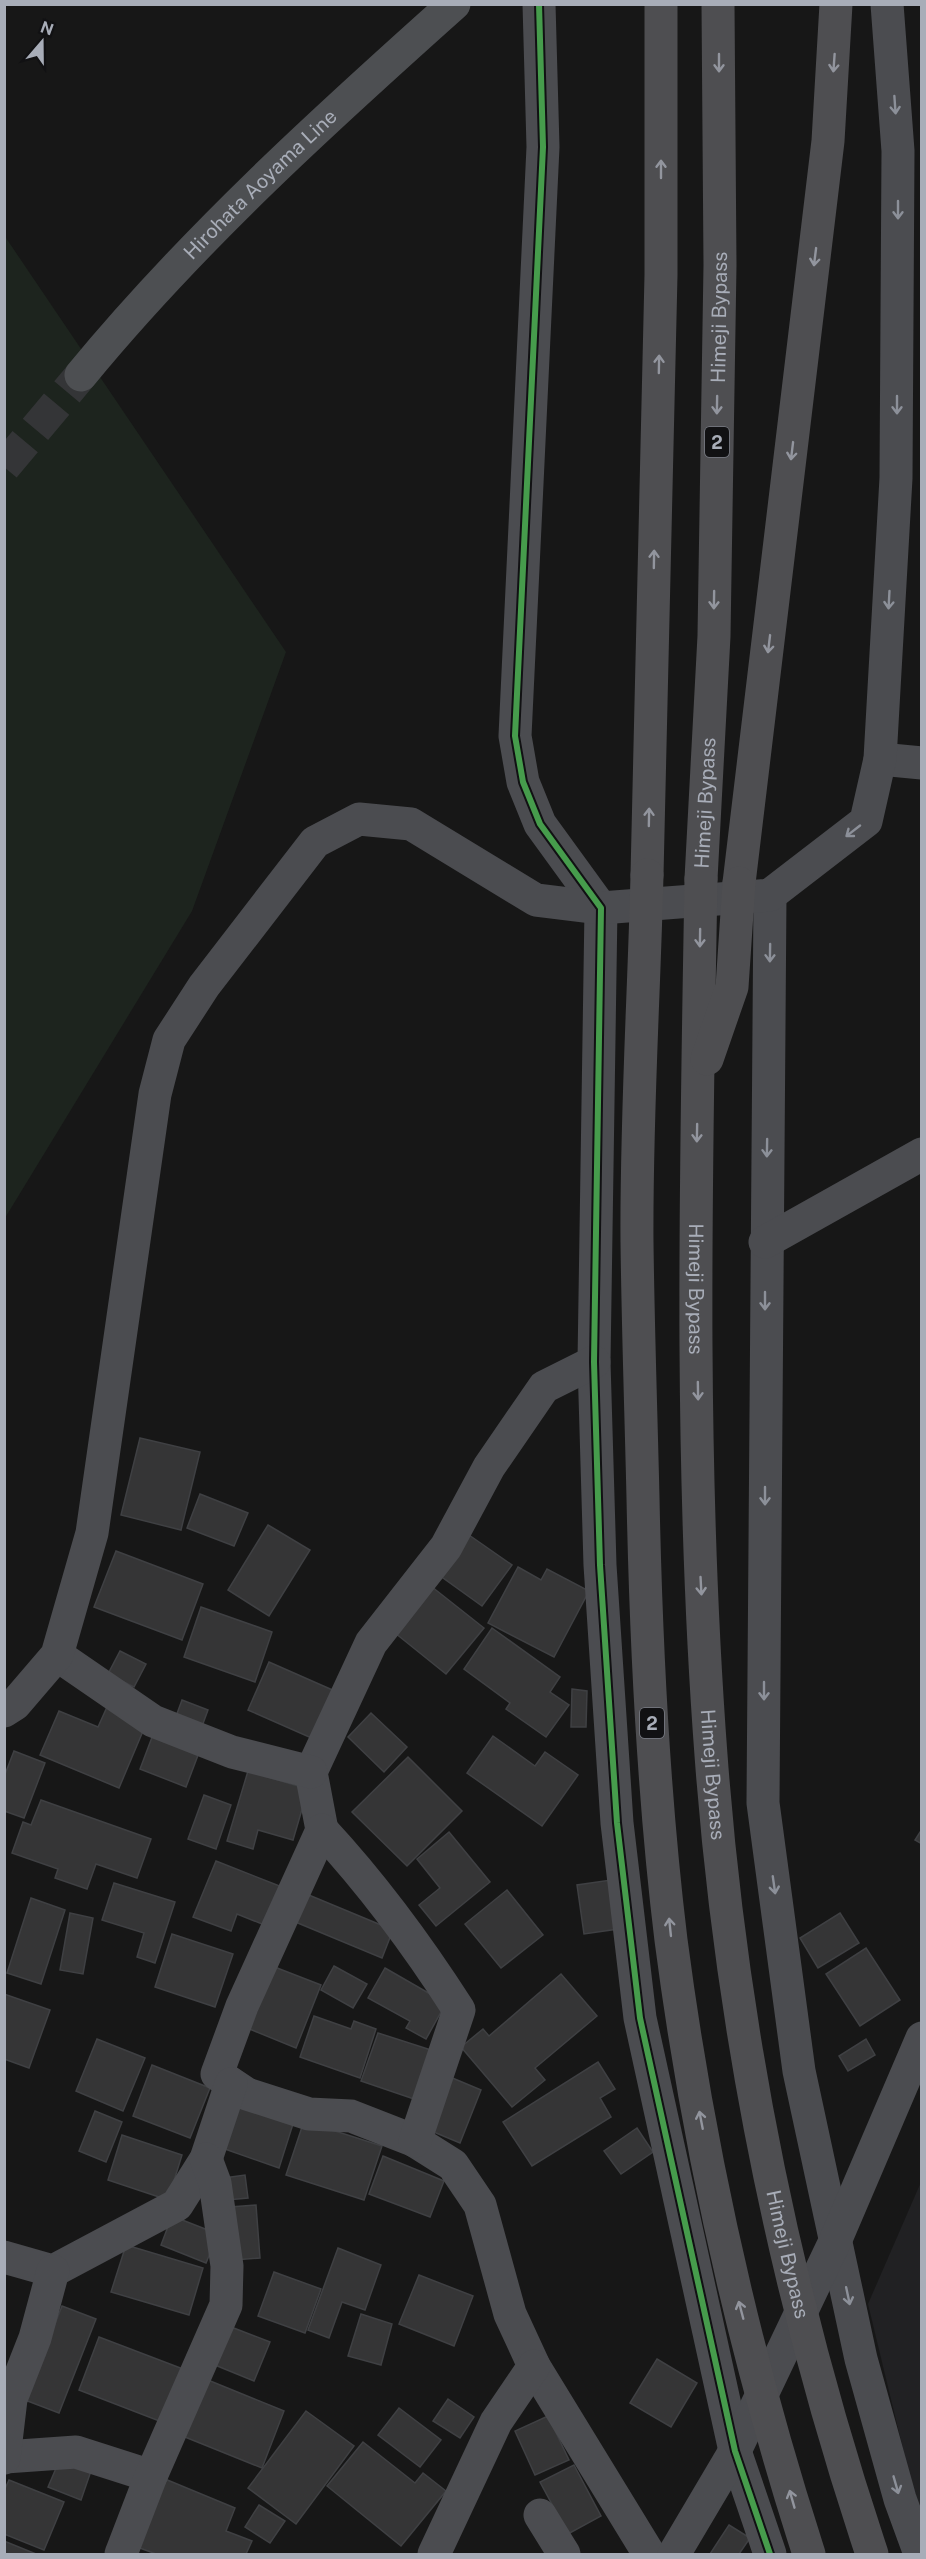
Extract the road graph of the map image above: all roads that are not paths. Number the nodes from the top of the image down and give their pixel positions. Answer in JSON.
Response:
{"nodes":[{"id":1,"x":454,"y":4,"type":"edge"},
{"id":2,"x":539,"y":4,"type":"edge"},
{"id":3,"x":661,"y":4,"type":"edge"},
{"id":4,"x":718,"y":4,"type":"edge"},
{"id":5,"x":836,"y":4,"type":"edge"},
{"id":6,"x":887,"y":4,"type":"edge"},
{"id":7,"x":910,"y":151,"type":"edge"},
{"id":8,"x":81,"y":375,"type":"tunnel mouth"},
{"id":9,"x":880,"y":759,"type":"junction"},
{"id":10,"x":921,"y":763,"type":"edge"},
{"id":11,"x":770,"y":895,"type":"junction"},
{"id":12,"x":601,"y":908,"type":"junction"},
{"id":13,"x":698,"y":1085,"type":"junction"},
{"id":14,"x":921,"y":1154,"type":"edge"},
{"id":15,"x":765,"y":1242,"type":"junction"},
{"id":16,"x":594,"y":1362,"type":"junction"},
{"id":17,"x":57,"y":1655,"type":"junction"},
{"id":18,"x":4,"y":1711,"type":"edge"},
{"id":19,"x":311,"y":1772,"type":"junction"},
{"id":20,"x":322,"y":1830,"type":"junction"},
{"id":21,"x":921,"y":2038,"type":"edge"},
{"id":22,"x":231,"y":2084,"type":"junction"},
{"id":23,"x":415,"y":2140,"type":"junction"},
{"id":24,"x":206,"y":2159,"type":"junction"},
{"id":25,"x":836,"y":2239,"type":"junction"},
{"id":26,"x":4,"y":2257,"type":"edge"},
{"id":27,"x":53,"y":2271,"type":"junction"},
{"id":28,"x":534,"y":2366,"type":"junction"},
{"id":29,"x":735,"y":2451,"type":"junction"},
{"id":30,"x":5,"y":2458,"type":"edge"},
{"id":31,"x":151,"y":2476,"type":"junction"},
{"id":32,"x":540,"y":2515,"type":"dead end"},
{"id":33,"x":121,"y":2554,"type":"edge"},
{"id":34,"x":434,"y":2554,"type":"edge"},
{"id":35,"x":564,"y":2554,"type":"edge"},
{"id":36,"x":649,"y":2554,"type":"edge"},
{"id":37,"x":674,"y":2554,"type":"edge"},
{"id":38,"x":770,"y":2554,"type":"edge"},
{"id":39,"x":809,"y":2554,"type":"edge"},
{"id":40,"x":872,"y":2554,"type":"edge"},
{"id":41,"x":920,"y":2554,"type":"edge"}],
"edges":[{"from":1,"to":8,"type":"main road","name":"Hirohata Aoyama Line"},
{"from":2,"to":12,"type":"street"},
{"from":39,"to":3,"type":"highway","number":"2","one_way":true,"bridge":true},
{"from":4,"to":13,"type":"highway","name":"Himeji Bypass","number":"2","one_way":true,"bridge":true},
{"from":5,"to":13,"type":"highway","one_way":true,"bridge":true},
{"from":6,"to":7,"type":"street","one_way":true},
{"from":7,"to":9,"type":"street","one_way":true},
{"from":9,"to":10,"type":"street"},
{"from":9,"to":11,"type":"street","one_way":true},
{"from":11,"to":12,"type":"street"},
{"from":11,"to":15,"type":"street","one_way":true},
{"from":12,"to":16,"type":"street"},
{"from":12,"to":17,"type":"street"},
{"from":13,"to":40,"type":"highway","name":"Himeji Bypass","number":"2","one_way":true,"bridge":true},
{"from":14,"to":15,"type":"street"},
{"from":15,"to":25,"type":"street","one_way":true},
{"from":16,"to":19,"type":"street"},
{"from":16,"to":29,"type":"street"},
{"from":17,"to":18,"type":"street"},
{"from":17,"to":19,"type":"street"},
{"from":19,"to":20,"type":"street"},
{"from":20,"to":22,"type":"street"},
{"from":20,"to":23,"type":"street"},
{"from":21,"to":25,"type":"street"},
{"from":22,"to":23,"type":"street"},
{"from":22,"to":24,"type":"street"},
{"from":23,"to":28,"type":"street"},
{"from":24,"to":27,"type":"street"},
{"from":24,"to":31,"type":"street"},
{"from":25,"to":29,"type":"street"},
{"from":25,"to":41,"type":"street","one_way":true},
{"from":26,"to":27,"type":"street"},
{"from":27,"to":30,"type":"street"},
{"from":28,"to":34,"type":"street"},
{"from":28,"to":36,"type":"street"},
{"from":29,"to":37,"type":"street"},
{"from":29,"to":38,"type":"street"},
{"from":30,"to":31,"type":"street"},
{"from":31,"to":33,"type":"street"},
{"from":32,"to":35,"type":"street"}]}
